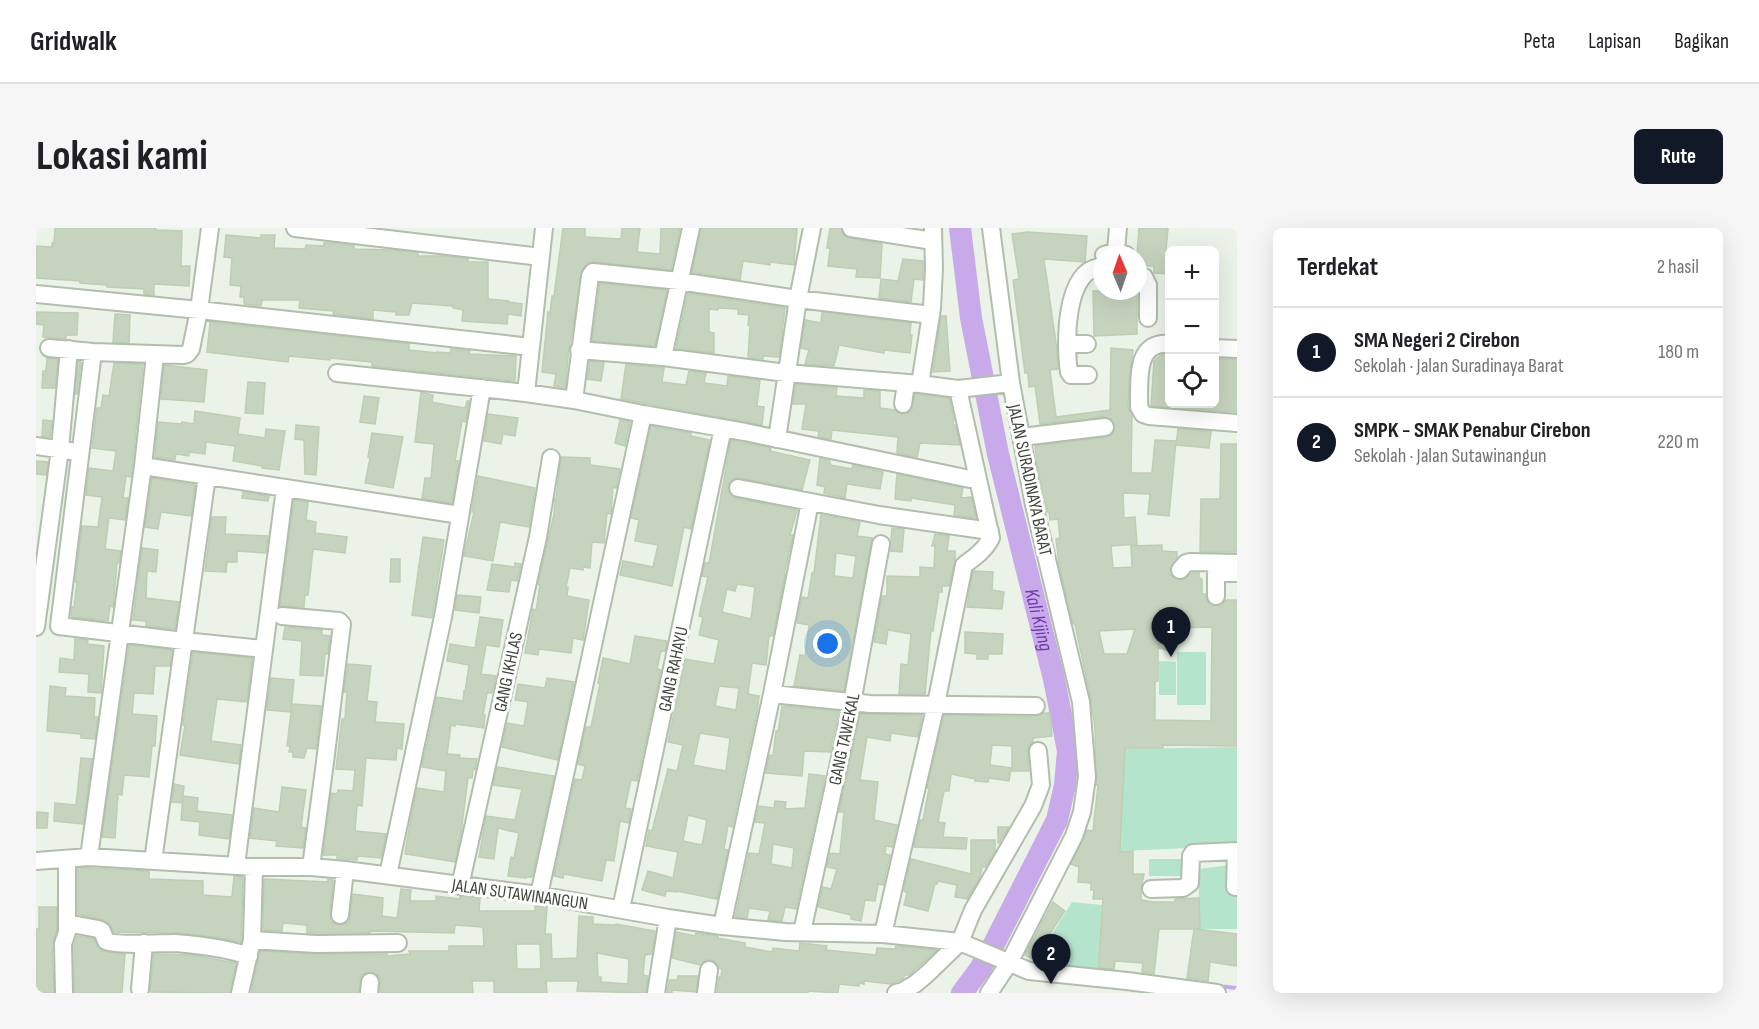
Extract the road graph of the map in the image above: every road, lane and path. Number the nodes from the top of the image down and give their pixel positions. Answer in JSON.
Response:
{"nodes":[{"id":1,"x":210,"y":228,"type":"edge"},
{"id":2,"x":295,"y":228,"type":"edge"},
{"id":3,"x":544,"y":228,"type":"edge"},
{"id":4,"x":691,"y":228,"type":"edge"},
{"id":5,"x":812,"y":228,"type":"edge"},
{"id":6,"x":851,"y":228,"type":"edge"},
{"id":7,"x":991,"y":228,"type":"edge"},
{"id":8,"x":1118,"y":228,"type":"edge"},
{"id":9,"x":933,"y":235,"type":"edge"},
{"id":10,"x":1112,"y":246,"type":"edge"},
{"id":11,"x":541,"y":257,"type":"junction"},
{"id":12,"x":1093,"y":268,"type":"edge"},
{"id":13,"x":679,"y":281,"type":"junction"},
{"id":14,"x":1147,"y":283,"type":"edge"},
{"id":15,"x":36,"y":294,"type":"edge"},
{"id":16,"x":798,"y":299,"type":"junction"},
{"id":17,"x":199,"y":310,"type":"junction"},
{"id":18,"x":931,"y":315,"type":"junction"},
{"id":19,"x":1148,"y":318,"type":"dead end"},
{"id":20,"x":1068,"y":344,"type":"junction"},
{"id":21,"x":1088,"y":344,"type":"dead end"},
{"id":22,"x":1165,"y":344,"type":"edge"},
{"id":23,"x":531,"y":347,"type":"junction"},
{"id":24,"x":49,"y":348,"type":"dead end"},
{"id":25,"x":1219,"y":348,"type":"edge"},
{"id":26,"x":69,"y":349,"type":"junction"},
{"id":27,"x":1237,"y":349,"type":"edge"},
{"id":28,"x":579,"y":350,"type":"junction"},
{"id":29,"x":93,"y":352,"type":"junction"},
{"id":30,"x":155,"y":356,"type":"junction"},
{"id":31,"x":663,"y":357,"type":"junction"},
{"id":32,"x":337,"y":373,"type":"dead end"},
{"id":33,"x":786,"y":373,"type":"junction"},
{"id":34,"x":1088,"y":375,"type":"dead end"},
{"id":35,"x":913,"y":383,"type":"junction"},
{"id":36,"x":1010,"y":383,"type":"junction"},
{"id":37,"x":482,"y":388,"type":"junction"},
{"id":38,"x":962,"y":389,"type":"junction"},
{"id":39,"x":526,"y":393,"type":"junction"},
{"id":40,"x":574,"y":400,"type":"junction"},
{"id":41,"x":903,"y":404,"type":"dead end"},
{"id":42,"x":644,"y":414,"type":"junction"},
{"id":43,"x":1237,"y":423,"type":"edge"},
{"id":44,"x":1105,"y":426,"type":"dead end"},
{"id":45,"x":723,"y":428,"type":"junction"},
{"id":46,"x":1022,"y":436,"type":"junction"},
{"id":47,"x":777,"y":439,"type":"junction"},
{"id":48,"x":36,"y":446,"type":"edge"},
{"id":49,"x":60,"y":449,"type":"junction"},
{"id":50,"x":81,"y":452,"type":"junction"},
{"id":51,"x":551,"y":458,"type":"dead end"},
{"id":52,"x":143,"y":465,"type":"junction"},
{"id":53,"x":207,"y":477,"type":"junction"},
{"id":54,"x":970,"y":479,"type":"dead end"},
{"id":55,"x":285,"y":488,"type":"junction"},
{"id":56,"x":738,"y":488,"type":"dead end"},
{"id":57,"x":810,"y":502,"type":"junction"},
{"id":58,"x":460,"y":515,"type":"junction"},
{"id":59,"x":989,"y":539,"type":"junction"},
{"id":60,"x":881,"y":544,"type":"dead end"},
{"id":61,"x":1237,"y":563,"type":"edge"},
{"id":62,"x":1180,"y":570,"type":"dead end"},
{"id":63,"x":1237,"y":573,"type":"edge"},
{"id":64,"x":1216,"y":596,"type":"dead end"},
{"id":65,"x":282,"y":616,"type":"dead end"},
{"id":66,"x":36,"y":627,"type":"edge"},
{"id":67,"x":121,"y":633,"type":"junction"},
{"id":68,"x":184,"y":641,"type":"junction"},
{"id":69,"x":264,"y":649,"type":"junction"},
{"id":70,"x":772,"y":694,"type":"junction"},
{"id":71,"x":852,"y":703,"type":"junction"},
{"id":72,"x":936,"y":704,"type":"junction"},
{"id":73,"x":1036,"y":706,"type":"dead end"},
{"id":74,"x":1038,"y":751,"type":"dead end"},
{"id":75,"x":1236,"y":851,"type":"edge"},
{"id":76,"x":89,"y":857,"type":"junction"},
{"id":77,"x":67,"y":859,"type":"junction"},
{"id":78,"x":36,"y":861,"type":"edge"},
{"id":79,"x":153,"y":861,"type":"junction"},
{"id":80,"x":236,"y":865,"type":"junction"},
{"id":81,"x":254,"y":867,"type":"junction"},
{"id":82,"x":311,"y":867,"type":"junction"},
{"id":83,"x":345,"y":870,"type":"junction"},
{"id":84,"x":388,"y":875,"type":"junction"},
{"id":85,"x":460,"y":886,"type":"junction"},
{"id":86,"x":1235,"y":887,"type":"dead end"},
{"id":87,"x":1151,"y":889,"type":"dead end"},
{"id":88,"x":539,"y":895,"type":"junction"},
{"id":89,"x":621,"y":909,"type":"junction"},
{"id":90,"x":340,"y":915,"type":"dead end"},
{"id":91,"x":668,"y":918,"type":"junction"},
{"id":92,"x":67,"y":923,"type":"junction"},
{"id":93,"x":722,"y":926,"type":"junction"},
{"id":94,"x":802,"y":932,"type":"junction"},
{"id":95,"x":882,"y":934,"type":"junction"},
{"id":96,"x":144,"y":943,"type":"junction"},
{"id":97,"x":398,"y":943,"type":"dead end"},
{"id":98,"x":963,"y":943,"type":"junction"},
{"id":99,"x":250,"y":948,"type":"junction"},
{"id":100,"x":1004,"y":961,"type":"junction"},
{"id":101,"x":709,"y":970,"type":"dead end"},
{"id":102,"x":1127,"y":987,"type":"edge"},
{"id":103,"x":140,"y":989,"type":"dead end"},
{"id":104,"x":64,"y":993,"type":"edge"},
{"id":105,"x":240,"y":993,"type":"edge"},
{"id":106,"x":656,"y":993,"type":"edge"},
{"id":107,"x":706,"y":993,"type":"edge"},
{"id":108,"x":896,"y":993,"type":"edge"},
{"id":109,"x":989,"y":993,"type":"edge"},
{"id":110,"x":1217,"y":993,"type":"edge"}],
"edges":[{"from":1,"to":17,"type":"street"},
{"from":2,"to":11,"type":"street"},
{"from":3,"to":11,"type":"street"},
{"from":4,"to":13,"type":"street"},
{"from":5,"to":16,"type":"street"},
{"from":6,"to":9,"type":"street"},
{"from":7,"to":36,"type":"street","name":"JALAN SURADINAYA BARAT"},
{"from":8,"to":10,"type":"street"},
{"from":9,"to":18,"type":"street"},
{"from":11,"to":23,"type":"street"},
{"from":12,"to":20,"type":"street"},
{"from":13,"to":16,"type":"street"},
{"from":13,"to":28,"type":"street"},
{"from":13,"to":31,"type":"street"},
{"from":14,"to":19,"type":"street"},
{"from":15,"to":17,"type":"street"},
{"from":16,"to":18,"type":"street"},
{"from":16,"to":33,"type":"street"},
{"from":17,"to":23,"type":"street"},
{"from":17,"to":30,"type":"street"},
{"from":18,"to":35,"type":"street"},
{"from":20,"to":21,"type":"street"},
{"from":20,"to":34,"type":"street"},
{"from":22,"to":43,"type":"street"},
{"from":23,"to":39,"type":"street"},
{"from":24,"to":26,"type":"street"},
{"from":25,"to":27,"type":"street"},
{"from":26,"to":29,"type":"street"},
{"from":26,"to":49,"type":"street"},
{"from":28,"to":31,"type":"street"},
{"from":28,"to":40,"type":"street"},
{"from":29,"to":30,"type":"street"},
{"from":29,"to":50,"type":"street"},
{"from":30,"to":52,"type":"street"},
{"from":31,"to":33,"type":"street"},
{"from":32,"to":37,"type":"street"},
{"from":33,"to":35,"type":"street"},
{"from":33,"to":47,"type":"street"},
{"from":35,"to":38,"type":"street"},
{"from":35,"to":41,"type":"street"},
{"from":36,"to":38,"type":"street"},
{"from":36,"to":46,"type":"street","name":"JALAN SURADINAYA BARAT"},
{"from":37,"to":39,"type":"street"},
{"from":37,"to":58,"type":"street"},
{"from":38,"to":59,"type":"street"},
{"from":39,"to":40,"type":"street"},
{"from":40,"to":42,"type":"street"},
{"from":42,"to":45,"type":"street"},
{"from":42,"to":88,"type":"street"},
{"from":44,"to":46,"type":"street"},
{"from":45,"to":47,"type":"street"},
{"from":45,"to":89,"type":"street","name":"GANG RAHAYU"},
{"from":46,"to":100,"type":"street","name":"JALAN SURADINAYA BARAT"},
{"from":47,"to":54,"type":"street"},
{"from":48,"to":49,"type":"street"},
{"from":49,"to":50,"type":"street"},
{"from":49,"to":66,"type":"street"},
{"from":50,"to":67,"type":"street"},
{"from":51,"to":85,"type":"street","name":"GANG IKHLAS"},
{"from":52,"to":53,"type":"street"},
{"from":52,"to":67,"type":"street"},
{"from":53,"to":55,"type":"street"},
{"from":53,"to":68,"type":"street"},
{"from":55,"to":58,"type":"street"},
{"from":55,"to":69,"type":"street"},
{"from":56,"to":57,"type":"street"},
{"from":57,"to":59,"type":"street"},
{"from":57,"to":70,"type":"street"},
{"from":58,"to":84,"type":"street"},
{"from":59,"to":72,"type":"street"},
{"from":60,"to":71,"type":"street","name":"GANG TAWEKAL"},
{"from":61,"to":62,"type":"street"},
{"from":63,"to":64,"type":"street"},
{"from":65,"to":82,"type":"street"},
{"from":67,"to":68,"type":"street"},
{"from":67,"to":76,"type":"street"},
{"from":68,"to":69,"type":"street"},
{"from":68,"to":79,"type":"street"},
{"from":69,"to":80,"type":"street"},
{"from":70,"to":71,"type":"street"},
{"from":70,"to":93,"type":"street"},
{"from":71,"to":72,"type":"street"},
{"from":71,"to":94,"type":"street","name":"GANG TAWEKAL"},
{"from":72,"to":73,"type":"street"},
{"from":72,"to":95,"type":"street"},
{"from":74,"to":98,"type":"street"},
{"from":75,"to":86,"type":"street"},
{"from":75,"to":87,"type":"street"},
{"from":76,"to":77,"type":"street","name":"JALAN SUTAWINANGUN"},
{"from":76,"to":79,"type":"street","name":"JALAN SUTAWINANGUN"},
{"from":77,"to":78,"type":"street","name":"JALAN SUTAWINANGUN"},
{"from":77,"to":92,"type":"street"},
{"from":79,"to":80,"type":"street","name":"JALAN SUTAWINANGUN"},
{"from":80,"to":81,"type":"street","name":"JALAN SUTAWINANGUN"},
{"from":81,"to":82,"type":"street","name":"JALAN SUTAWINANGUN"},
{"from":81,"to":99,"type":"street"},
{"from":82,"to":83,"type":"street","name":"JALAN SUTAWINANGUN"},
{"from":83,"to":84,"type":"street","name":"JALAN SUTAWINANGUN"},
{"from":83,"to":90,"type":"street"},
{"from":84,"to":85,"type":"street","name":"JALAN SUTAWINANGUN"},
{"from":85,"to":88,"type":"street","name":"JALAN SUTAWINANGUN"},
{"from":88,"to":89,"type":"street","name":"JALAN SUTAWINANGUN"},
{"from":89,"to":91,"type":"street","name":"JALAN SUTAWINANGUN"},
{"from":91,"to":93,"type":"street","name":"JALAN SUTAWINANGUN"},
{"from":91,"to":106,"type":"street"},
{"from":92,"to":96,"type":"street"},
{"from":92,"to":104,"type":"street"},
{"from":93,"to":94,"type":"street","name":"JALAN SUTAWINANGUN"},
{"from":94,"to":95,"type":"street","name":"JALAN SUTAWINANGUN"},
{"from":95,"to":98,"type":"street","name":"JALAN SUTAWINANGUN"},
{"from":96,"to":99,"type":"street"},
{"from":96,"to":103,"type":"street"},
{"from":97,"to":99,"type":"street"},
{"from":98,"to":100,"type":"street","name":"JALAN SUTAWINANGUN"},
{"from":98,"to":108,"type":"street"},
{"from":99,"to":105,"type":"street"},
{"from":100,"to":102,"type":"street","name":"JALAN SUTAWINANGUN"},
{"from":100,"to":109,"type":"street","name":"JALAN SURADINAYA BARAT"},
{"from":101,"to":107,"type":"street"},
{"from":102,"to":110,"type":"street","name":"JALAN SUTAWINANGUN"}]}
